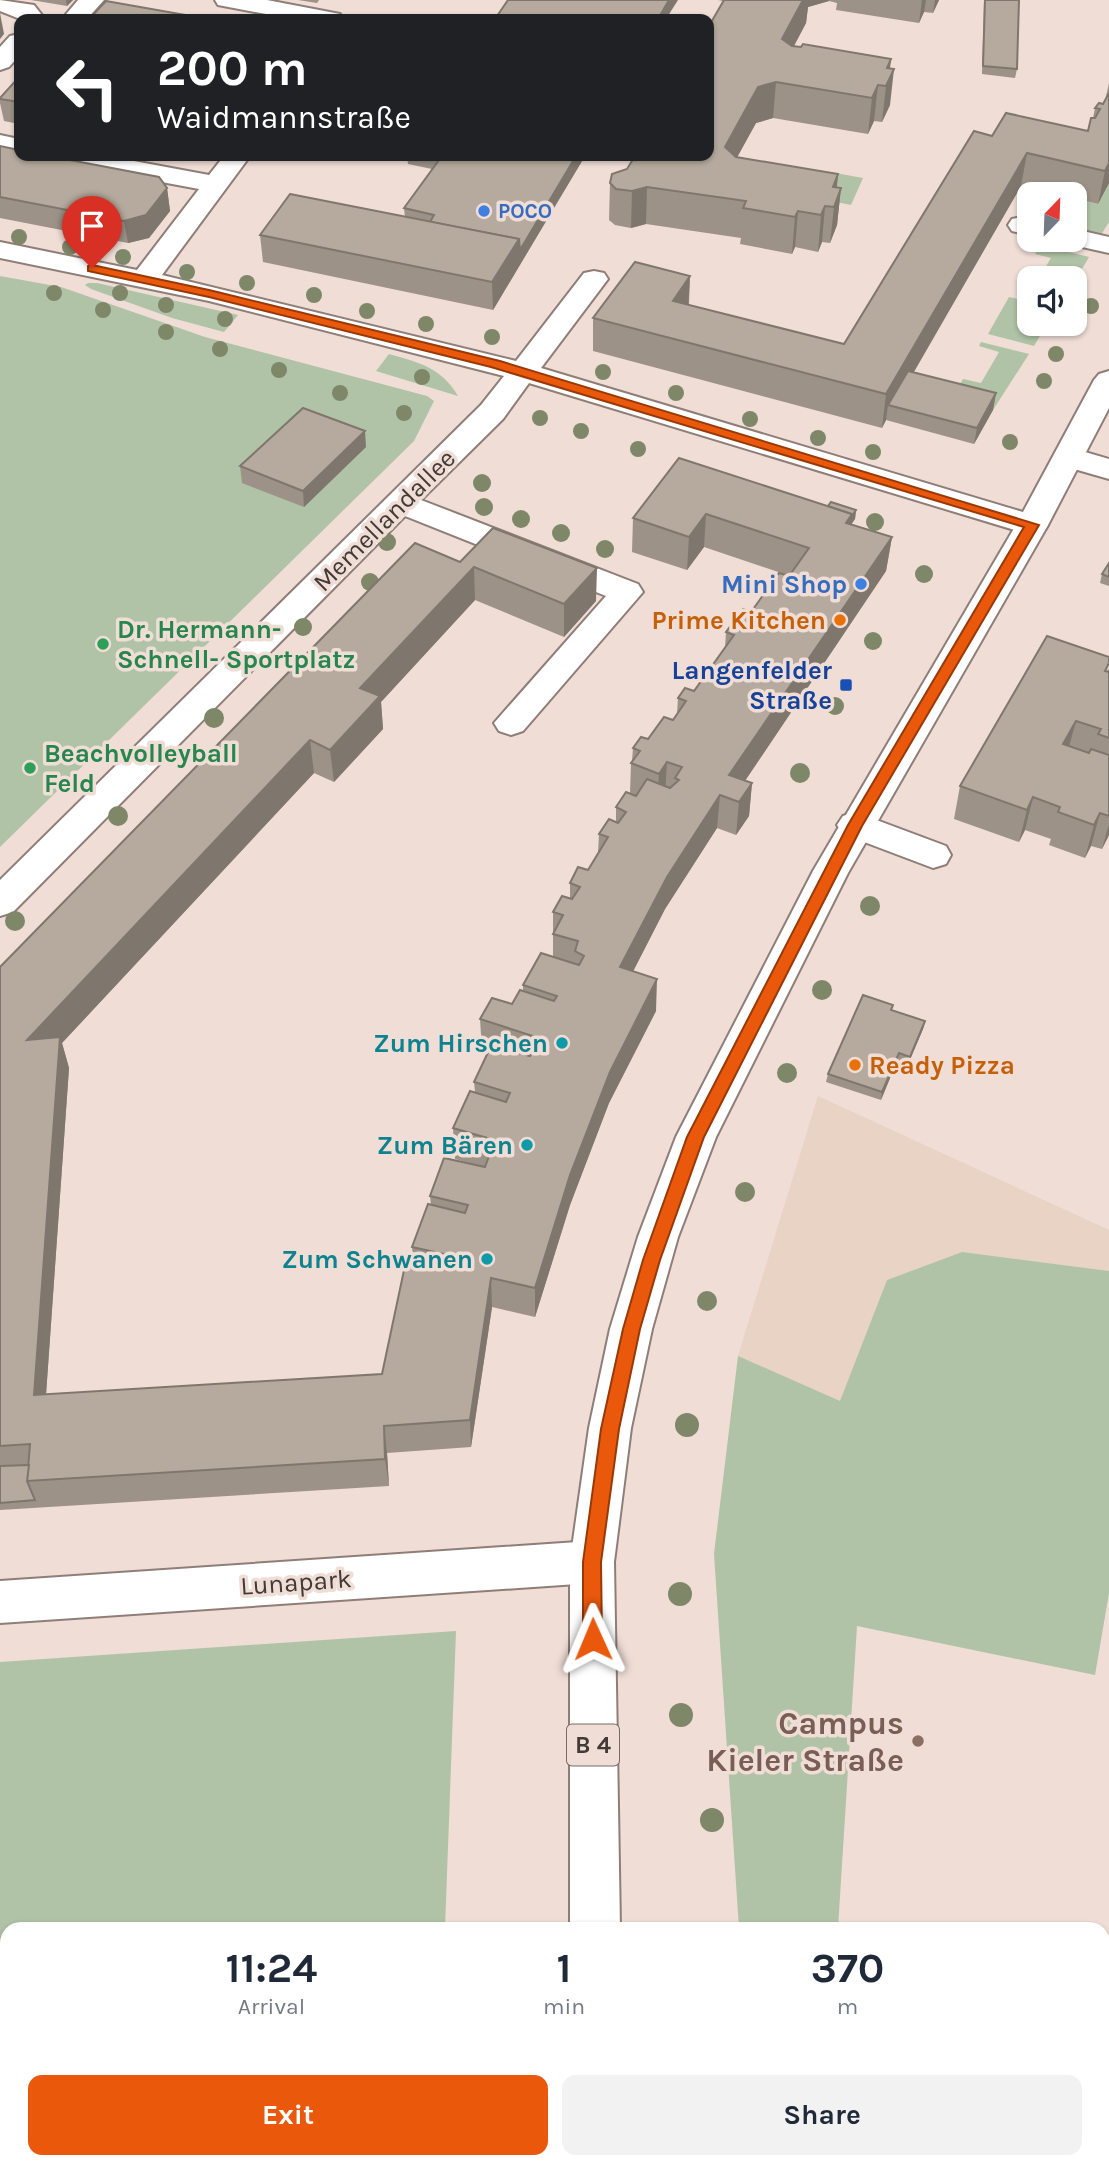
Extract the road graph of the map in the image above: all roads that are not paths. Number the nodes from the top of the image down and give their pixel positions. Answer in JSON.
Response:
{"nodes":[{"id":1,"x":92,"y":0,"type":"edge"},
{"id":2,"x":227,"y":0,"type":"edge"},
{"id":3,"x":0,"y":3,"type":"edge"},
{"id":4,"x":29,"y":14,"type":"edge"},
{"id":5,"x":79,"y":14,"type":"edge"},
{"id":6,"x":304,"y":14,"type":"edge"},
{"id":7,"x":14,"y":47,"type":"edge"},
{"id":8,"x":0,"y":62,"type":"edge"},
{"id":9,"x":92,"y":161,"type":"edge"},
{"id":10,"x":233,"y":161,"type":"edge"},
{"id":11,"x":216,"y":184,"type":"junction"},
{"id":12,"x":1087,"y":240,"type":"edge"},
{"id":13,"x":1109,"y":245,"type":"edge"},
{"id":14,"x":0,"y":250,"type":"edge"},
{"id":15,"x":230,"y":266,"type":"dead end"},
{"id":16,"x":145,"y":279,"type":"junction"},
{"id":17,"x":594,"y":279,"type":"dead end"},
{"id":18,"x":209,"y":293,"type":"junction"},
{"id":19,"x":524,"y":372,"type":"junction"},
{"id":20,"x":1109,"y":380,"type":"edge"},
{"id":21,"x":1068,"y":457,"type":"junction"},
{"id":22,"x":1109,"y":469,"type":"edge"},
{"id":23,"x":400,"y":503,"type":"junction"},
{"id":24,"x":1032,"y":525,"type":"junction"},
{"id":25,"x":511,"y":723,"type":"dead end"},
{"id":26,"x":855,"y":825,"type":"junction"},
{"id":27,"x":933,"y":855,"type":"dead end"},
{"id":28,"x":0,"y":902,"type":"edge"},
{"id":29,"x":592,"y":1562,"type":"junction"},
{"id":30,"x":0,"y":1602,"type":"edge"},
{"id":31,"x":595,"y":1922,"type":"edge"}],
"edges":[{"from":1,"to":5,"type":"street"},
{"from":2,"to":6,"type":"street"},
{"from":3,"to":4,"type":"street"},
{"from":7,"to":8,"type":"street"},
{"from":9,"to":11,"type":"street"},
{"from":10,"to":11,"type":"street"},
{"from":11,"to":16,"type":"street"},
{"from":12,"to":13,"type":"street"},
{"from":14,"to":16,"type":"street"},
{"from":15,"to":18,"type":"street"},
{"from":16,"to":18,"type":"street"},
{"from":17,"to":19,"type":"street","name":"Memellandallee"},
{"from":18,"to":19,"type":"street"},
{"from":19,"to":23,"type":"street","name":"Memellandallee"},
{"from":19,"to":24,"type":"street"},
{"from":20,"to":21,"type":"street","number":"B 4"},
{"from":21,"to":22,"type":"street"},
{"from":21,"to":24,"type":"street","number":"B 4"},
{"from":23,"to":25,"type":"street"},
{"from":23,"to":28,"type":"street","name":"Memellandallee"},
{"from":24,"to":26,"type":"street","number":"B 4"},
{"from":26,"to":27,"type":"street"},
{"from":26,"to":29,"type":"street","number":"B 4"},
{"from":29,"to":30,"type":"street","name":"Lunapark"},
{"from":29,"to":31,"type":"street","number":"B 4"}]}
